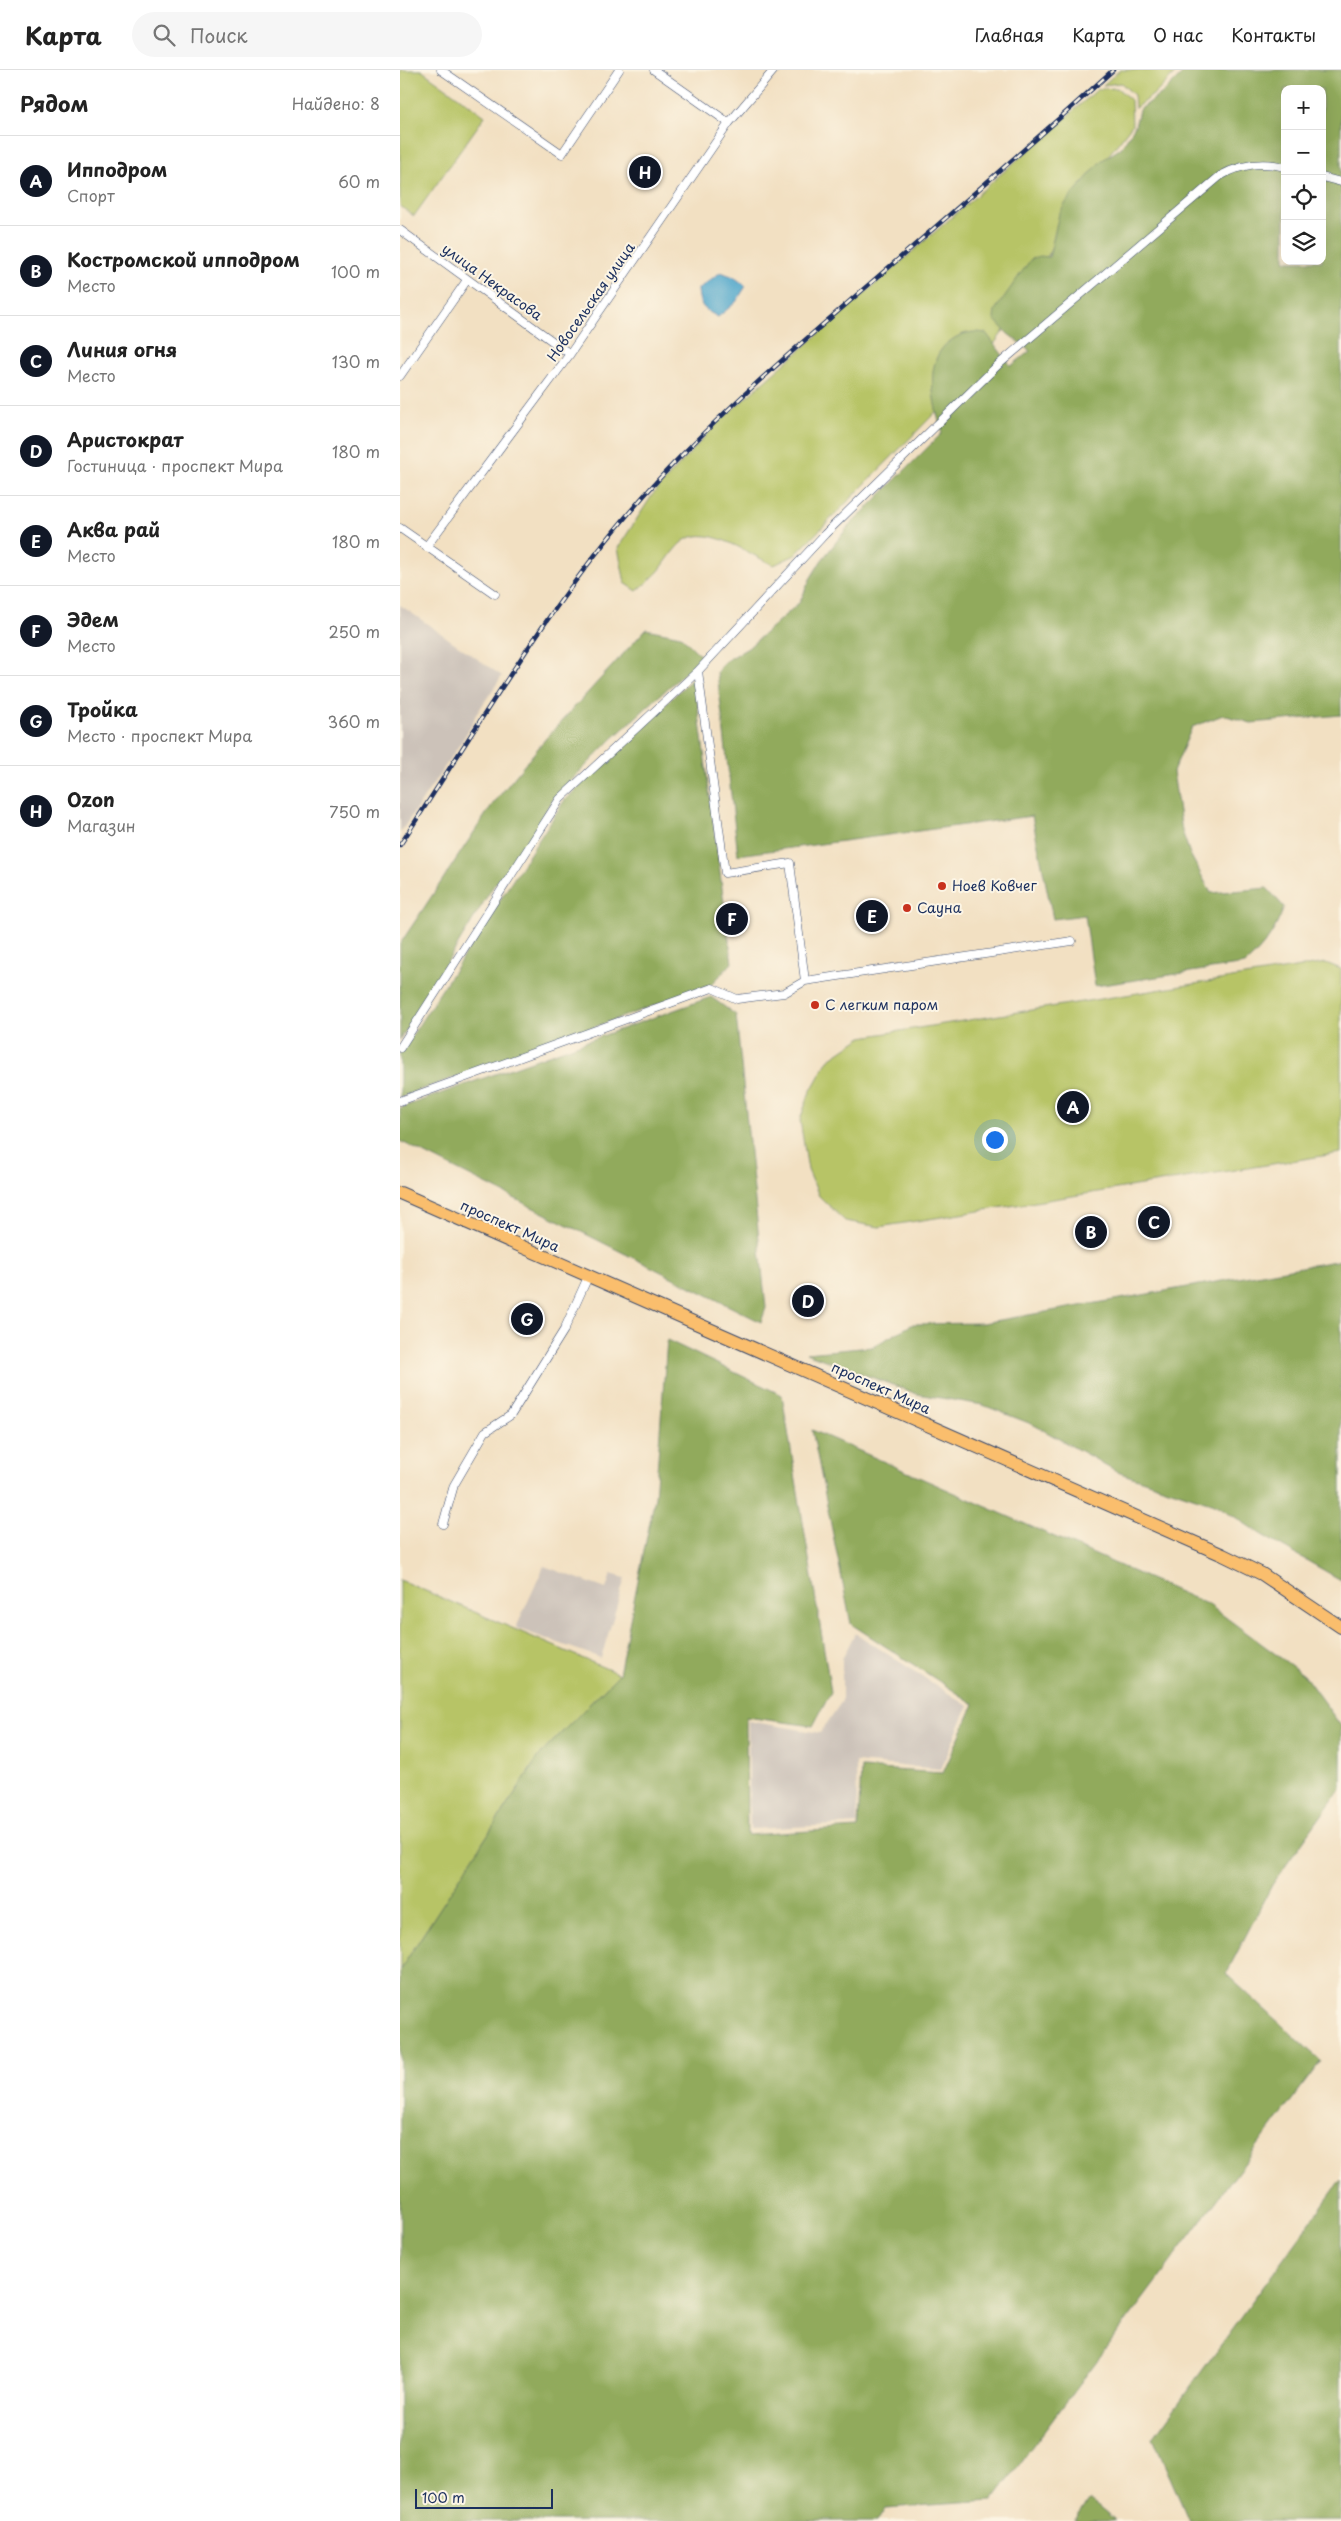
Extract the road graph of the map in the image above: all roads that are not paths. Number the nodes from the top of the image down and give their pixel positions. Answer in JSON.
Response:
{"nodes":[{"id":1,"x":442,"y":70,"type":"edge"},
{"id":2,"x":619,"y":70,"type":"edge"},
{"id":3,"x":654,"y":70,"type":"edge"},
{"id":4,"x":774,"y":70,"type":"edge"},
{"id":5,"x":729,"y":123,"type":"junction"},
{"id":6,"x":1281,"y":167,"type":"edge"},
{"id":7,"x":1326,"y":178,"type":"edge"},
{"id":8,"x":1341,"y":182,"type":"edge"},
{"id":9,"x":400,"y":230,"type":"edge"},
{"id":10,"x":467,"y":280,"type":"junction"},
{"id":11,"x":570,"y":354,"type":"junction"},
{"id":12,"x":400,"y":376,"type":"edge"},
{"id":13,"x":400,"y":528,"type":"edge"},
{"id":14,"x":426,"y":547,"type":"junction"},
{"id":15,"x":495,"y":594,"type":"dead end"},
{"id":16,"x":698,"y":671,"type":"junction"},
{"id":17,"x":1072,"y":941,"type":"dead end"},
{"id":18,"x":805,"y":981,"type":"junction"},
{"id":19,"x":400,"y":1048,"type":"edge"},
{"id":20,"x":400,"y":1101,"type":"edge"},
{"id":21,"x":400,"y":1193,"type":"edge"},
{"id":22,"x":588,"y":1276,"type":"junction"},
{"id":23,"x":443,"y":1524,"type":"dead end"},
{"id":24,"x":1341,"y":1627,"type":"edge"}],
"edges":[{"from":1,"to":2,"type":"street"},
{"from":3,"to":5,"type":"street"},
{"from":4,"to":5,"type":"street","name":"Новосельская улица"},
{"from":5,"to":11,"type":"street","name":"Новосельская улица"},
{"from":6,"to":16,"type":"street"},
{"from":7,"to":8,"type":"street"},
{"from":9,"to":10,"type":"street","name":"улица Некрасова"},
{"from":10,"to":11,"type":"street","name":"улица Некрасова"},
{"from":10,"to":12,"type":"street"},
{"from":11,"to":14,"type":"street","name":"Новосельская улица"},
{"from":13,"to":14,"type":"street"},
{"from":14,"to":15,"type":"street"},
{"from":16,"to":18,"type":"street"},
{"from":16,"to":19,"type":"street"},
{"from":17,"to":18,"type":"street"},
{"from":18,"to":20,"type":"street"},
{"from":21,"to":22,"type":"main road","name":"проспект Мира"},
{"from":22,"to":23,"type":"street"},
{"from":22,"to":24,"type":"main road","name":"проспект Мира"}]}
